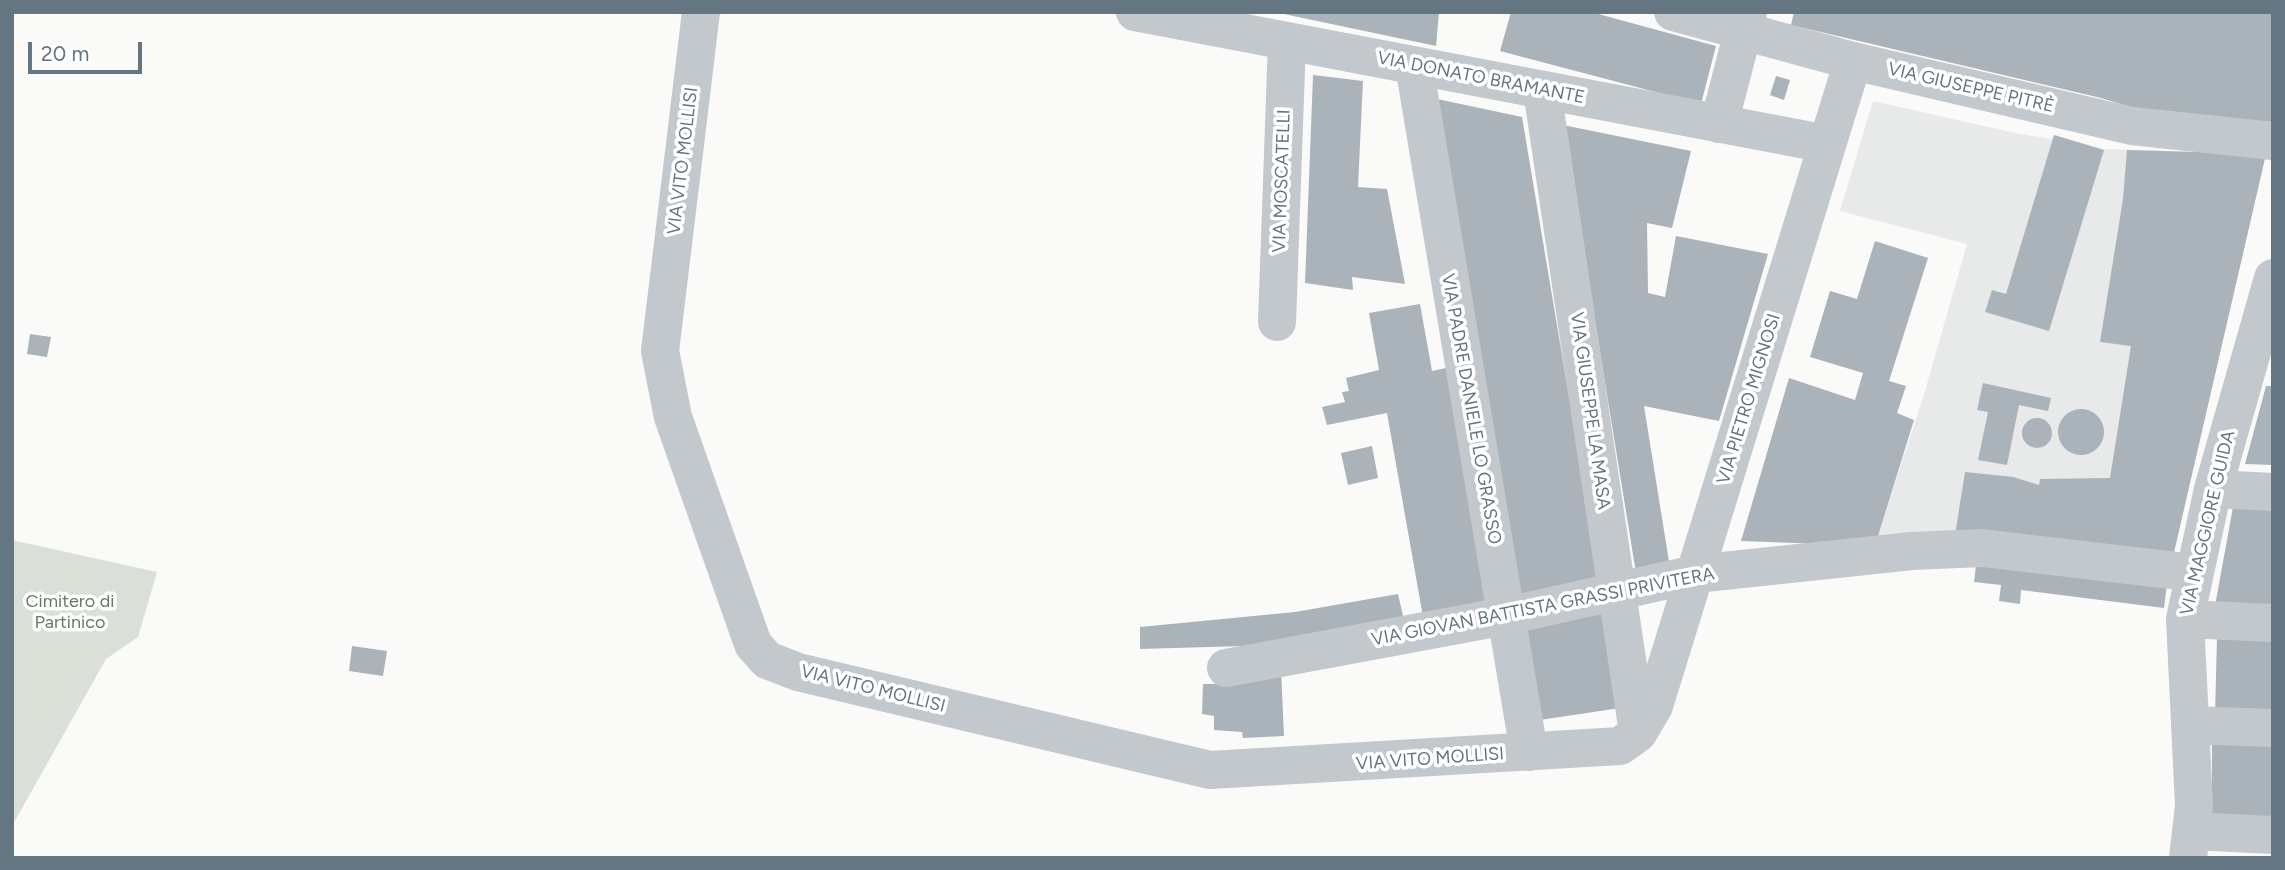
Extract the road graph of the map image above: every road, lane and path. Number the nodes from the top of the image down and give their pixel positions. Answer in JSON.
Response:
{"nodes":[{"id":1,"x":701,"y":12,"type":"edge"},
{"id":2,"x":1673,"y":12,"type":"edge"},
{"id":3,"x":1144,"y":13,"type":"edge"},
{"id":4,"x":1746,"y":22,"type":"edge"},
{"id":5,"x":1287,"y":41,"type":"junction"},
{"id":6,"x":1853,"y":61,"type":"junction"},
{"id":7,"x":1414,"y":65,"type":"junction"},
{"id":8,"x":1542,"y":90,"type":"junction"},
{"id":9,"x":1719,"y":124,"type":"junction"},
{"id":10,"x":2273,"y":141,"type":"edge"},
{"id":11,"x":1827,"y":144,"type":"junction"},
{"id":12,"x":2273,"y":278,"type":"edge"},
{"id":13,"x":1277,"y":322,"type":"dead end"},
{"id":14,"x":2258,"y":374,"type":"edge"},
{"id":15,"x":2213,"y":489,"type":"junction"},
{"id":16,"x":2273,"y":492,"type":"edge"},
{"id":17,"x":2195,"y":573,"type":"junction"},
{"id":18,"x":1695,"y":574,"type":"junction"},
{"id":19,"x":1617,"y":591,"type":"junction"},
{"id":20,"x":1506,"y":616,"type":"junction"},
{"id":21,"x":2185,"y":619,"type":"junction"},
{"id":22,"x":2273,"y":623,"type":"edge"},
{"id":23,"x":1226,"y":668,"type":"dead end"},
{"id":24,"x":2190,"y":725,"type":"junction"},
{"id":25,"x":2273,"y":728,"type":"edge"},
{"id":26,"x":1638,"y":733,"type":"junction"},
{"id":27,"x":1530,"y":752,"type":"junction"},
{"id":28,"x":2273,"y":835,"type":"edge"},
{"id":29,"x":2190,"y":844,"type":"edge"}],
"edges":[{"from":1,"to":27,"type":"street","name":"VIA VITO MOLLISI"},
{"from":2,"to":4,"type":"street","name":"VIA GIUSEPPE PITRÈ"},
{"from":3,"to":5,"type":"street","name":"VIA DONATO BRAMANTE"},
{"from":4,"to":6,"type":"street","name":"VIA GIUSEPPE PITRÈ"},
{"from":4,"to":9,"type":"street"},
{"from":5,"to":7,"type":"street","name":"VIA DONATO BRAMANTE"},
{"from":5,"to":13,"type":"street","name":"VIA MOSCATELLI"},
{"from":6,"to":10,"type":"street","name":"VIA GIUSEPPE PITRÈ"},
{"from":6,"to":11,"type":"street","name":"VIA PIETRO MIGNOSI"},
{"from":7,"to":8,"type":"street","name":"VIA DONATO BRAMANTE"},
{"from":7,"to":20,"type":"street","name":"VIA PADRE DANIELE LO GRASSO"},
{"from":8,"to":9,"type":"street","name":"VIA DONATO BRAMANTE"},
{"from":8,"to":19,"type":"street","name":"VIA GIUSEPPE LA MASA"},
{"from":9,"to":11,"type":"street","name":"VIA DONATO BRAMANTE"},
{"from":11,"to":18,"type":"street","name":"VIA PIETRO MIGNOSI"},
{"from":12,"to":14,"type":"street","name":"VIA MAGGIORE GUIDA"},
{"from":14,"to":15,"type":"street","name":"VIA MAGGIORE GUIDA"},
{"from":15,"to":16,"type":"street"},
{"from":15,"to":17,"type":"street","name":"VIA MAGGIORE GUIDA"},
{"from":17,"to":18,"type":"street","name":"VIA GIOVAN BATTISTA GRASSI PRIVITERA"},
{"from":17,"to":21,"type":"street","name":"VIA MAGGIORE GUIDA"},
{"from":18,"to":19,"type":"street","name":"VIA GIOVAN BATTISTA GRASSI PRIVITERA"},
{"from":18,"to":26,"type":"street","name":"VIA PIETRO MIGNOSI"},
{"from":19,"to":20,"type":"street","name":"VIA GIOVAN BATTISTA GRASSI PRIVITERA"},
{"from":19,"to":26,"type":"street","name":"VIA GIUSEPPE LA MASA"},
{"from":20,"to":23,"type":"street","name":"VIA GIOVAN BATTISTA GRASSI PRIVITERA"},
{"from":20,"to":27,"type":"street","name":"VIA PADRE DANIELE LO GRASSO"},
{"from":21,"to":22,"type":"street"},
{"from":21,"to":24,"type":"street","name":"VIA MAGGIORE GUIDA"},
{"from":24,"to":25,"type":"street"},
{"from":24,"to":29,"type":"street","name":"VIA MAGGIORE GUIDA"},
{"from":26,"to":27,"type":"street","name":"VIA VITO MOLLISI"},
{"from":28,"to":29,"type":"street"}]}
